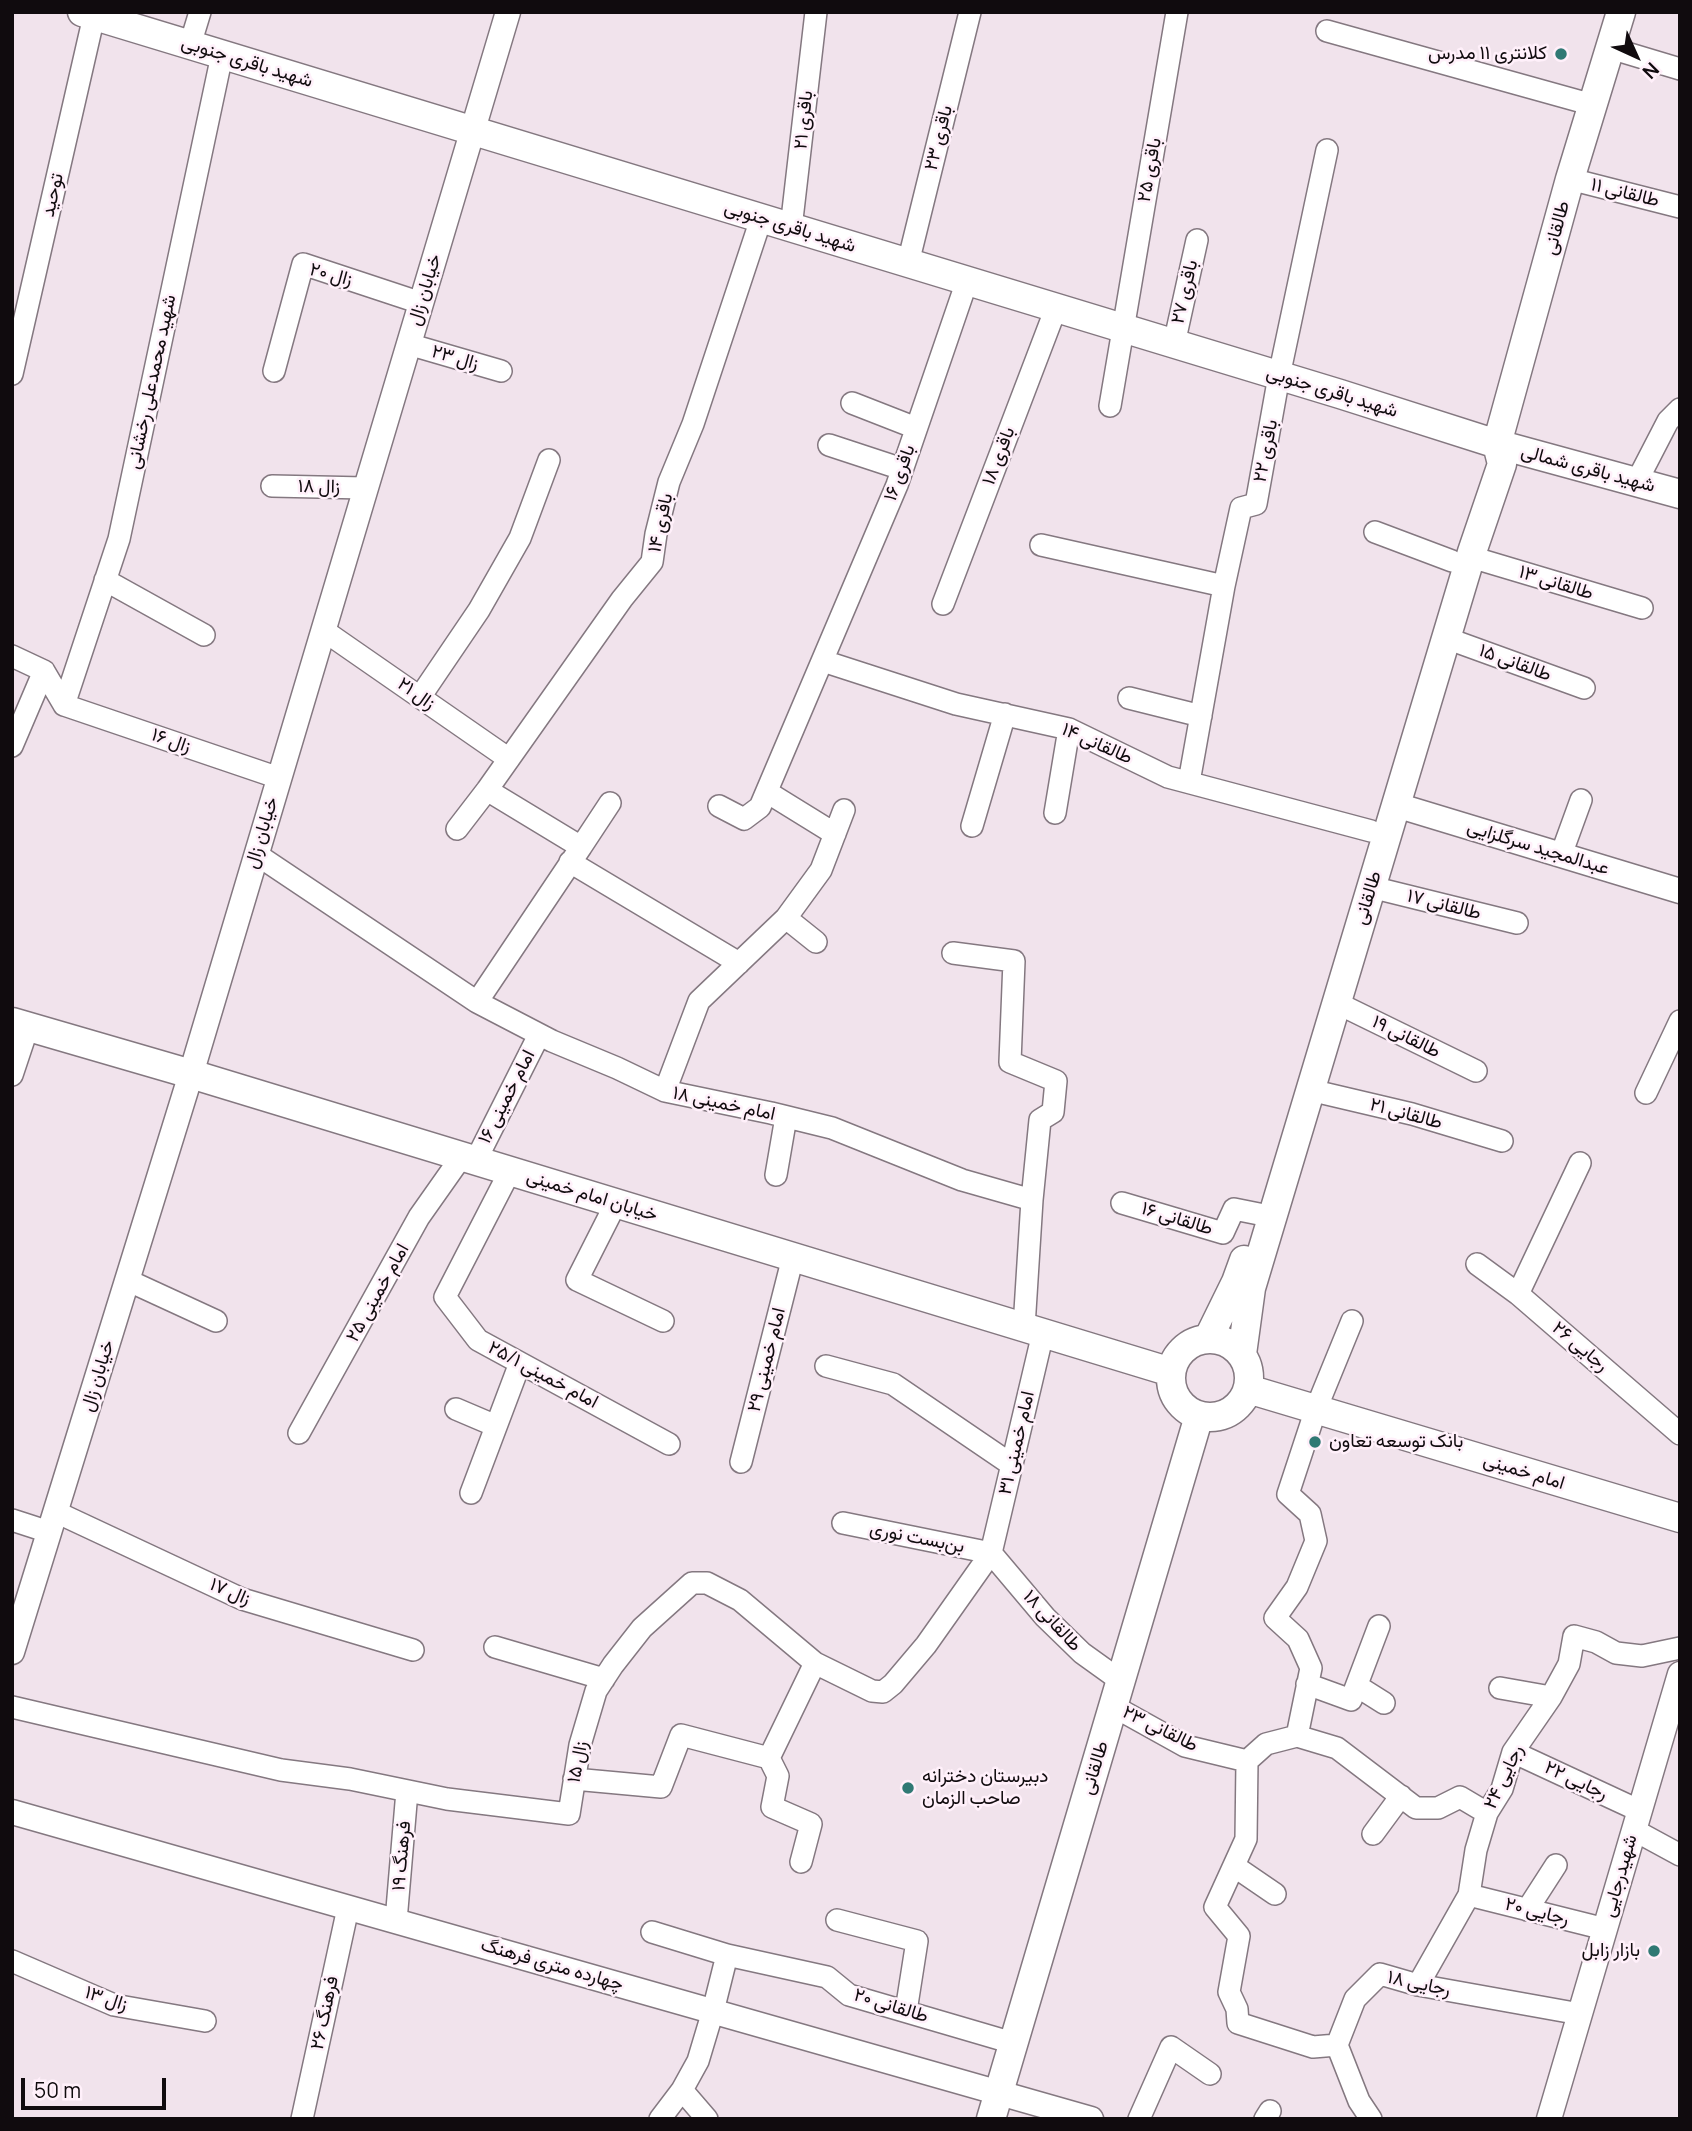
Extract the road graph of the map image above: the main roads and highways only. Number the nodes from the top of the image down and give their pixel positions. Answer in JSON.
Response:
{"nodes":[{"id":1,"x":1621,"y":12,"type":"edge"},
{"id":2,"x":88,"y":14,"type":"edge"},
{"id":3,"x":1497,"y":444,"type":"junction"},
{"id":4,"x":1680,"y":494,"type":"edge"},
{"id":5,"x":1461,"y":559,"type":"junction"},
{"id":6,"x":20,"y":1024,"type":"edge"},
{"id":7,"x":1208,"y":1339,"type":"junction"},
{"id":8,"x":1241,"y":1354,"type":"junction"},
{"id":9,"x":1171,"y":1372,"type":"junction"},
{"id":10,"x":1248,"y":1389,"type":"junction"},
{"id":11,"x":1199,"y":1416,"type":"junction"},
{"id":12,"x":1680,"y":1518,"type":"edge"},
{"id":13,"x":995,"y":2106,"type":"edge"}],
"edges":[{"from":1,"to":3,"type":"main road","name":"طالقانی"},
{"from":2,"to":3,"type":"main road","name":"شهید باقری جنوبی"},
{"from":3,"to":4,"type":"main road","name":"شهید باقری شمالی"},
{"from":3,"to":5,"type":"main road","name":"طالقانی"},
{"from":5,"to":7,"type":"main road","name":"طالقانی"},
{"from":5,"to":8,"type":"main road","name":"طالقانی"},
{"from":6,"to":9,"type":"main road","name":"خیابان امام خمینی"},
{"from":7,"to":8,"type":"main road"},
{"from":7,"to":9,"type":"main road"},
{"from":8,"to":10,"type":"main road"},
{"from":9,"to":11,"type":"main road"},
{"from":10,"to":11,"type":"main road"},
{"from":10,"to":12,"type":"main road","name":"امام خمینی"},
{"from":11,"to":13,"type":"main road","name":"طالقانی"}]}
